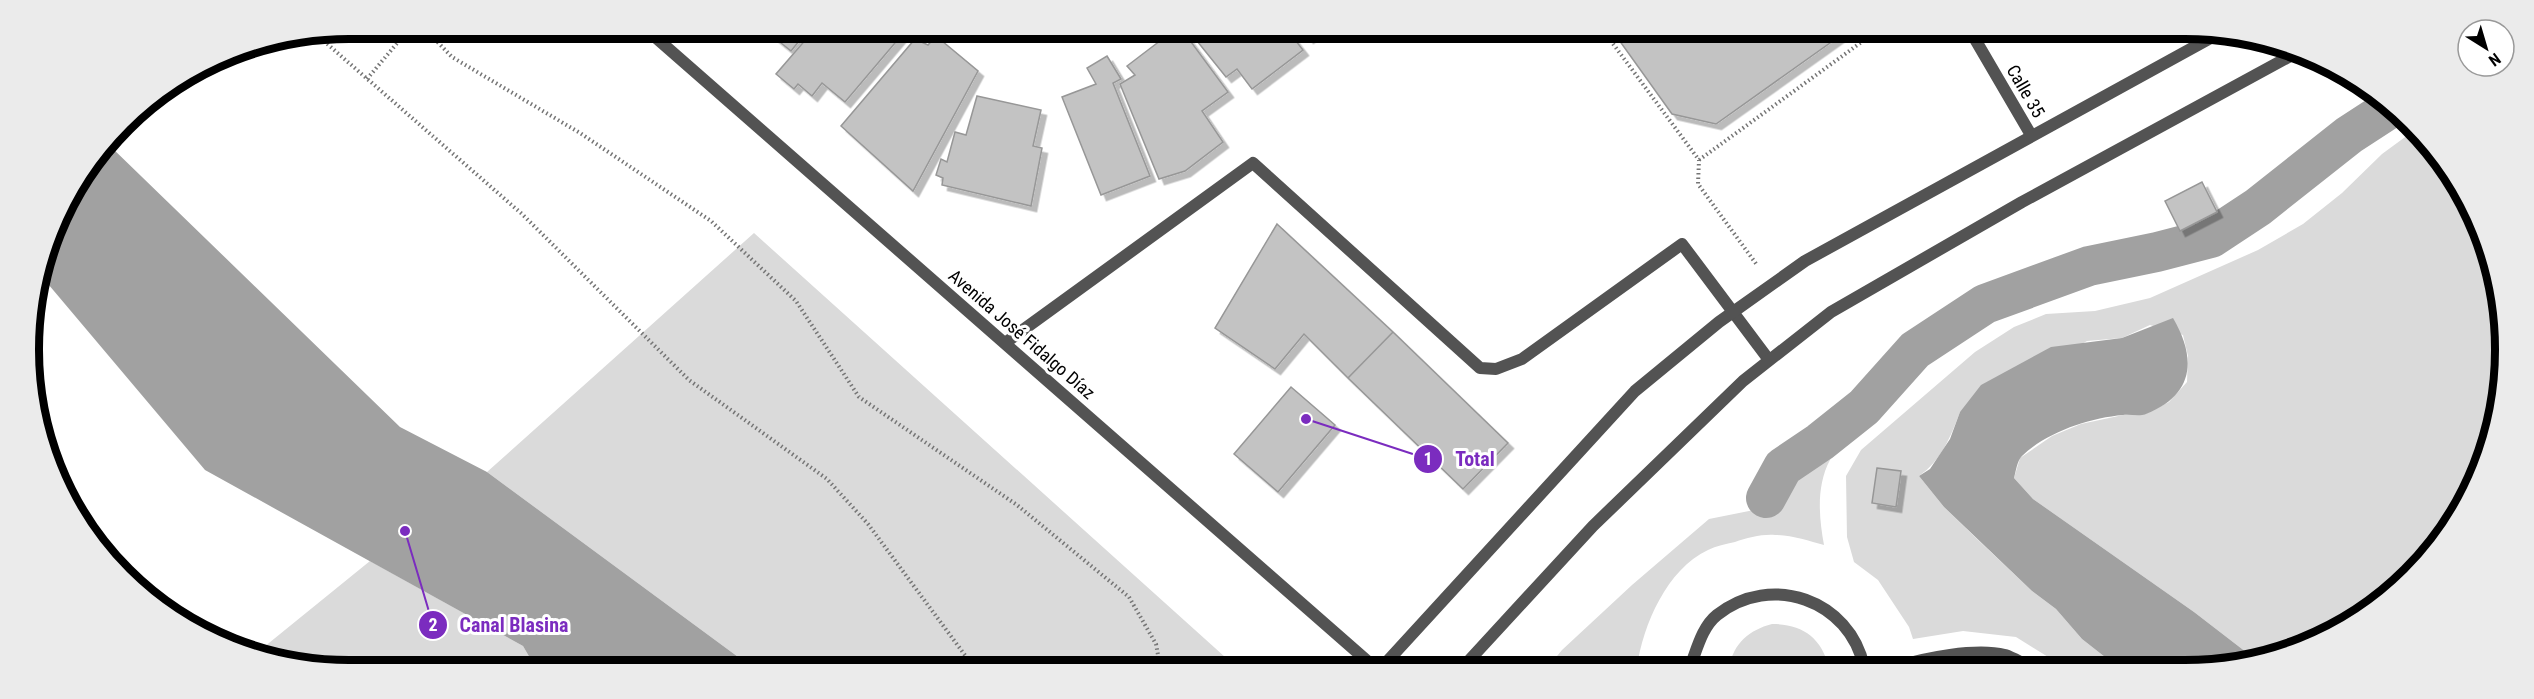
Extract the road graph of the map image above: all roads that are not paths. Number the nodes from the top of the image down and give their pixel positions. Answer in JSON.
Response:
{"nodes":[{"id":1,"x":657,"y":39,"type":"edge"},
{"id":2,"x":1975,"y":39,"type":"edge"},
{"id":3,"x":2205,"y":40,"type":"edge"},
{"id":4,"x":2289,"y":57,"type":"edge"},
{"id":5,"x":2031,"y":135,"type":"junction"},
{"id":6,"x":1733,"y":312,"type":"junction"},
{"id":7,"x":1005,"y":343,"type":"junction"},
{"id":8,"x":1769,"y":360,"type":"junction"},
{"id":9,"x":1366,"y":660,"type":"edge"},
{"id":10,"x":1388,"y":660,"type":"edge"},
{"id":11,"x":1470,"y":660,"type":"edge"},
{"id":12,"x":1692,"y":660,"type":"edge"},
{"id":13,"x":1863,"y":660,"type":"edge"},
{"id":14,"x":1926,"y":660,"type":"edge"},
{"id":15,"x":2015,"y":660,"type":"edge"}],
"edges":[{"from":1,"to":7,"type":"street","name":"Avenida José Fidalgo Díaz"},
{"from":2,"to":5,"type":"street","name":"Calle 35"},
{"from":3,"to":5,"type":"street"},
{"from":4,"to":8,"type":"street"},
{"from":5,"to":6,"type":"street"},
{"from":6,"to":7,"type":"street"},
{"from":6,"to":8,"type":"street"},
{"from":6,"to":10,"type":"street"},
{"from":7,"to":9,"type":"street","name":"Avenida José Fidalgo Díaz"},
{"from":8,"to":11,"type":"street"},
{"from":12,"to":13,"type":"street"},
{"from":14,"to":15,"type":"street"}]}
